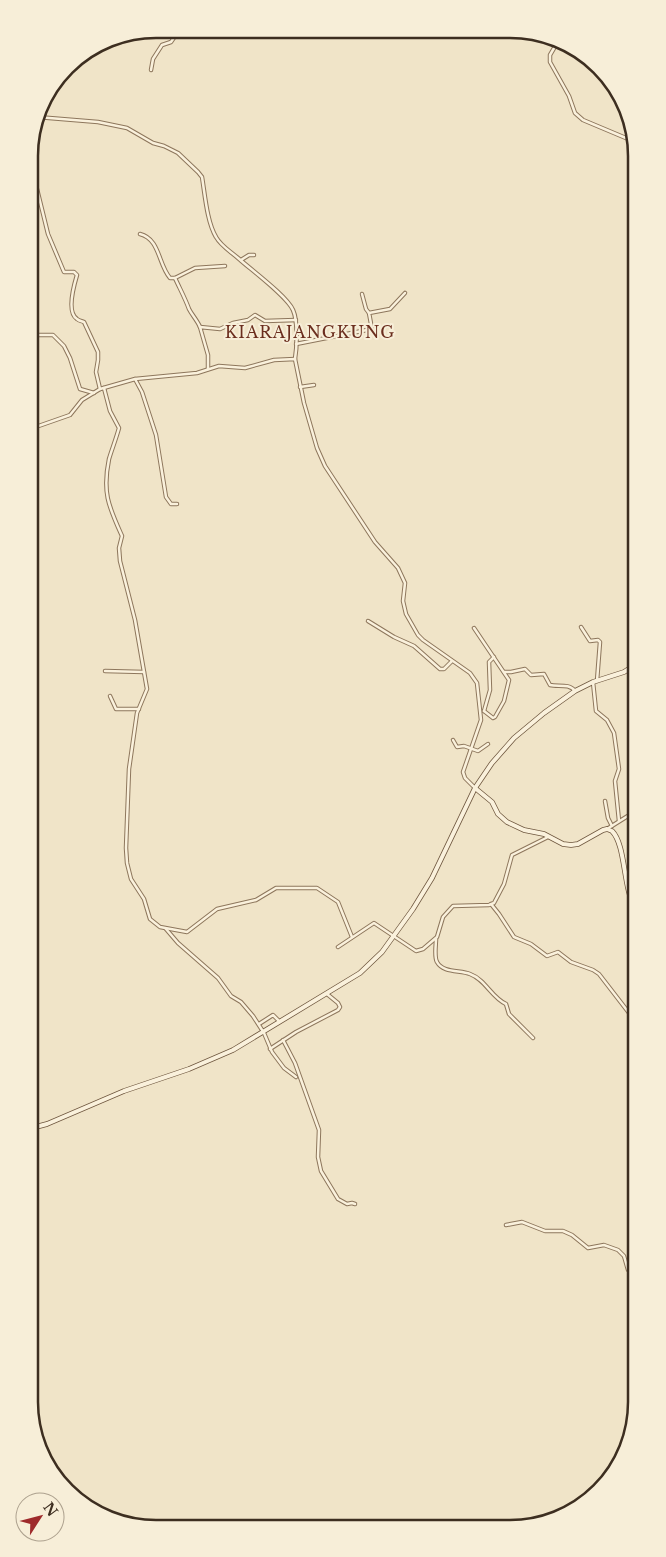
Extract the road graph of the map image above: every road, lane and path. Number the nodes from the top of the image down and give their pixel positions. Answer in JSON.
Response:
{"nodes":[{"id":1,"x":174,"y":38,"type":"edge"},
{"id":2,"x":555,"y":46,"type":"edge"},
{"id":3,"x":151,"y":70,"type":"dead end"},
{"id":4,"x":44,"y":118,"type":"edge"},
{"id":5,"x":627,"y":138,"type":"edge"},
{"id":6,"x":38,"y":196,"type":"edge"},
{"id":7,"x":140,"y":234,"type":"dead end"},
{"id":8,"x":254,"y":255,"type":"dead end"},
{"id":9,"x":241,"y":260,"type":"junction"},
{"id":10,"x":225,"y":266,"type":"dead end"},
{"id":11,"x":176,"y":278,"type":"junction"},
{"id":12,"x":405,"y":293,"type":"dead end"},
{"id":13,"x":362,"y":294,"type":"dead end"},
{"id":14,"x":369,"y":313,"type":"junction"},
{"id":15,"x":296,"y":320,"type":"junction"},
{"id":16,"x":200,"y":327,"type":"junction"},
{"id":17,"x":38,"y":334,"type":"edge"},
{"id":18,"x":296,"y":344,"type":"junction"},
{"id":19,"x":295,"y":359,"type":"junction"},
{"id":20,"x":208,"y":369,"type":"junction"},
{"id":21,"x":135,"y":379,"type":"junction"},
{"id":22,"x":314,"y":385,"type":"dead end"},
{"id":23,"x":300,"y":387,"type":"junction"},
{"id":24,"x":104,"y":388,"type":"junction"},
{"id":25,"x":100,"y":389,"type":"junction"},
{"id":26,"x":94,"y":393,"type":"junction"},
{"id":27,"x":38,"y":426,"type":"edge"},
{"id":28,"x":177,"y":504,"type":"dead end"},
{"id":29,"x":368,"y":621,"type":"dead end"},
{"id":30,"x":581,"y":627,"type":"dead end"},
{"id":31,"x":474,"y":628,"type":"dead end"},
{"id":32,"x":494,"y":658,"type":"junction"},
{"id":33,"x":452,"y":661,"type":"junction"},
{"id":34,"x":628,"y":670,"type":"edge"},
{"id":35,"x":105,"y":671,"type":"dead end"},
{"id":36,"x":144,"y":672,"type":"junction"},
{"id":37,"x":504,"y":672,"type":"junction"},
{"id":38,"x":595,"y":681,"type":"junction"},
{"id":39,"x":575,"y":691,"type":"junction"},
{"id":40,"x":110,"y":696,"type":"dead end"},
{"id":41,"x":138,"y":709,"type":"junction"},
{"id":42,"x":483,"y":711,"type":"junction"},
{"id":43,"x":453,"y":740,"type":"dead end"},
{"id":44,"x":488,"y":744,"type":"dead end"},
{"id":45,"x":472,"y":750,"type":"junction"},
{"id":46,"x":475,"y":788,"type":"junction"},
{"id":47,"x":606,"y":801,"type":"dead end"},
{"id":48,"x":628,"y":816,"type":"edge"},
{"id":49,"x":619,"y":820,"type":"junction"},
{"id":50,"x":612,"y":826,"type":"junction"},
{"id":51,"x":607,"y":829,"type":"junction"},
{"id":52,"x":549,"y":836,"type":"junction"},
{"id":53,"x":628,"y":887,"type":"edge"},
{"id":54,"x":491,"y":904,"type":"junction"},
{"id":55,"x":165,"y":928,"type":"junction"},
{"id":56,"x":393,"y":936,"type":"junction"},
{"id":57,"x":352,"y":938,"type":"junction"},
{"id":58,"x":436,"y":939,"type":"junction"},
{"id":59,"x":338,"y":947,"type":"dead end"},
{"id":60,"x":327,"y":994,"type":"junction"},
{"id":61,"x":628,"y":1012,"type":"edge"},
{"id":62,"x":280,"y":1022,"type":"junction"},
{"id":63,"x":258,"y":1024,"type":"junction"},
{"id":64,"x":264,"y":1033,"type":"junction"},
{"id":65,"x":533,"y":1038,"type":"dead end"},
{"id":66,"x":283,"y":1040,"type":"junction"},
{"id":67,"x":270,"y":1049,"type":"junction"},
{"id":68,"x":296,"y":1078,"type":"dead end"},
{"id":69,"x":38,"y":1126,"type":"edge"},
{"id":70,"x":355,"y":1204,"type":"dead end"},
{"id":71,"x":506,"y":1225,"type":"dead end"},
{"id":72,"x":628,"y":1270,"type":"edge"}],
"edges":[{"from":1,"to":3,"type":"street"},
{"from":2,"to":5,"type":"street"},
{"from":4,"to":9,"type":"street"},
{"from":6,"to":25,"type":"street"},
{"from":7,"to":11,"type":"street"},
{"from":8,"to":9,"type":"street"},
{"from":9,"to":15,"type":"street"},
{"from":10,"to":11,"type":"street"},
{"from":11,"to":16,"type":"street"},
{"from":12,"to":14,"type":"street"},
{"from":13,"to":14,"type":"street"},
{"from":14,"to":18,"type":"street"},
{"from":15,"to":16,"type":"street"},
{"from":15,"to":18,"type":"street"},
{"from":16,"to":20,"type":"street"},
{"from":17,"to":26,"type":"street"},
{"from":18,"to":19,"type":"street"},
{"from":19,"to":20,"type":"street"},
{"from":19,"to":23,"type":"street"},
{"from":20,"to":21,"type":"street"},
{"from":21,"to":24,"type":"street"},
{"from":21,"to":28,"type":"street"},
{"from":22,"to":23,"type":"street"},
{"from":23,"to":33,"type":"street"},
{"from":24,"to":25,"type":"street"},
{"from":24,"to":36,"type":"street"},
{"from":25,"to":26,"type":"street"},
{"from":26,"to":27,"type":"street"},
{"from":29,"to":33,"type":"street"},
{"from":30,"to":38,"type":"street"},
{"from":31,"to":32,"type":"street"},
{"from":32,"to":37,"type":"street"},
{"from":32,"to":42,"type":"street"},
{"from":33,"to":42,"type":"street"},
{"from":34,"to":38,"type":"main road"},
{"from":35,"to":36,"type":"street"},
{"from":36,"to":41,"type":"street"},
{"from":37,"to":39,"type":"street"},
{"from":37,"to":42,"type":"street"},
{"from":38,"to":39,"type":"main road"},
{"from":38,"to":49,"type":"street"},
{"from":39,"to":46,"type":"main road"},
{"from":40,"to":41,"type":"street"},
{"from":41,"to":55,"type":"street"},
{"from":42,"to":45,"type":"street"},
{"from":43,"to":45,"type":"street"},
{"from":44,"to":45,"type":"street"},
{"from":45,"to":46,"type":"street"},
{"from":46,"to":52,"type":"main road"},
{"from":46,"to":56,"type":"main road"},
{"from":47,"to":50,"type":"street"},
{"from":48,"to":49,"type":"street"},
{"from":49,"to":50,"type":"street"},
{"from":50,"to":51,"type":"street"},
{"from":51,"to":52,"type":"main road"},
{"from":51,"to":53,"type":"main road"},
{"from":52,"to":54,"type":"street"},
{"from":54,"to":58,"type":"street"},
{"from":54,"to":61,"type":"street"},
{"from":55,"to":57,"type":"street"},
{"from":55,"to":63,"type":"street"},
{"from":56,"to":57,"type":"street"},
{"from":56,"to":58,"type":"street"},
{"from":56,"to":60,"type":"main road"},
{"from":57,"to":59,"type":"street"},
{"from":58,"to":65,"type":"street"},
{"from":60,"to":62,"type":"main road"},
{"from":60,"to":66,"type":"street"},
{"from":62,"to":63,"type":"street"},
{"from":62,"to":64,"type":"main road"},
{"from":63,"to":64,"type":"street"},
{"from":64,"to":67,"type":"street"},
{"from":64,"to":69,"type":"main road"},
{"from":66,"to":67,"type":"street"},
{"from":66,"to":70,"type":"street"},
{"from":67,"to":68,"type":"street"},
{"from":71,"to":72,"type":"street"}]}
